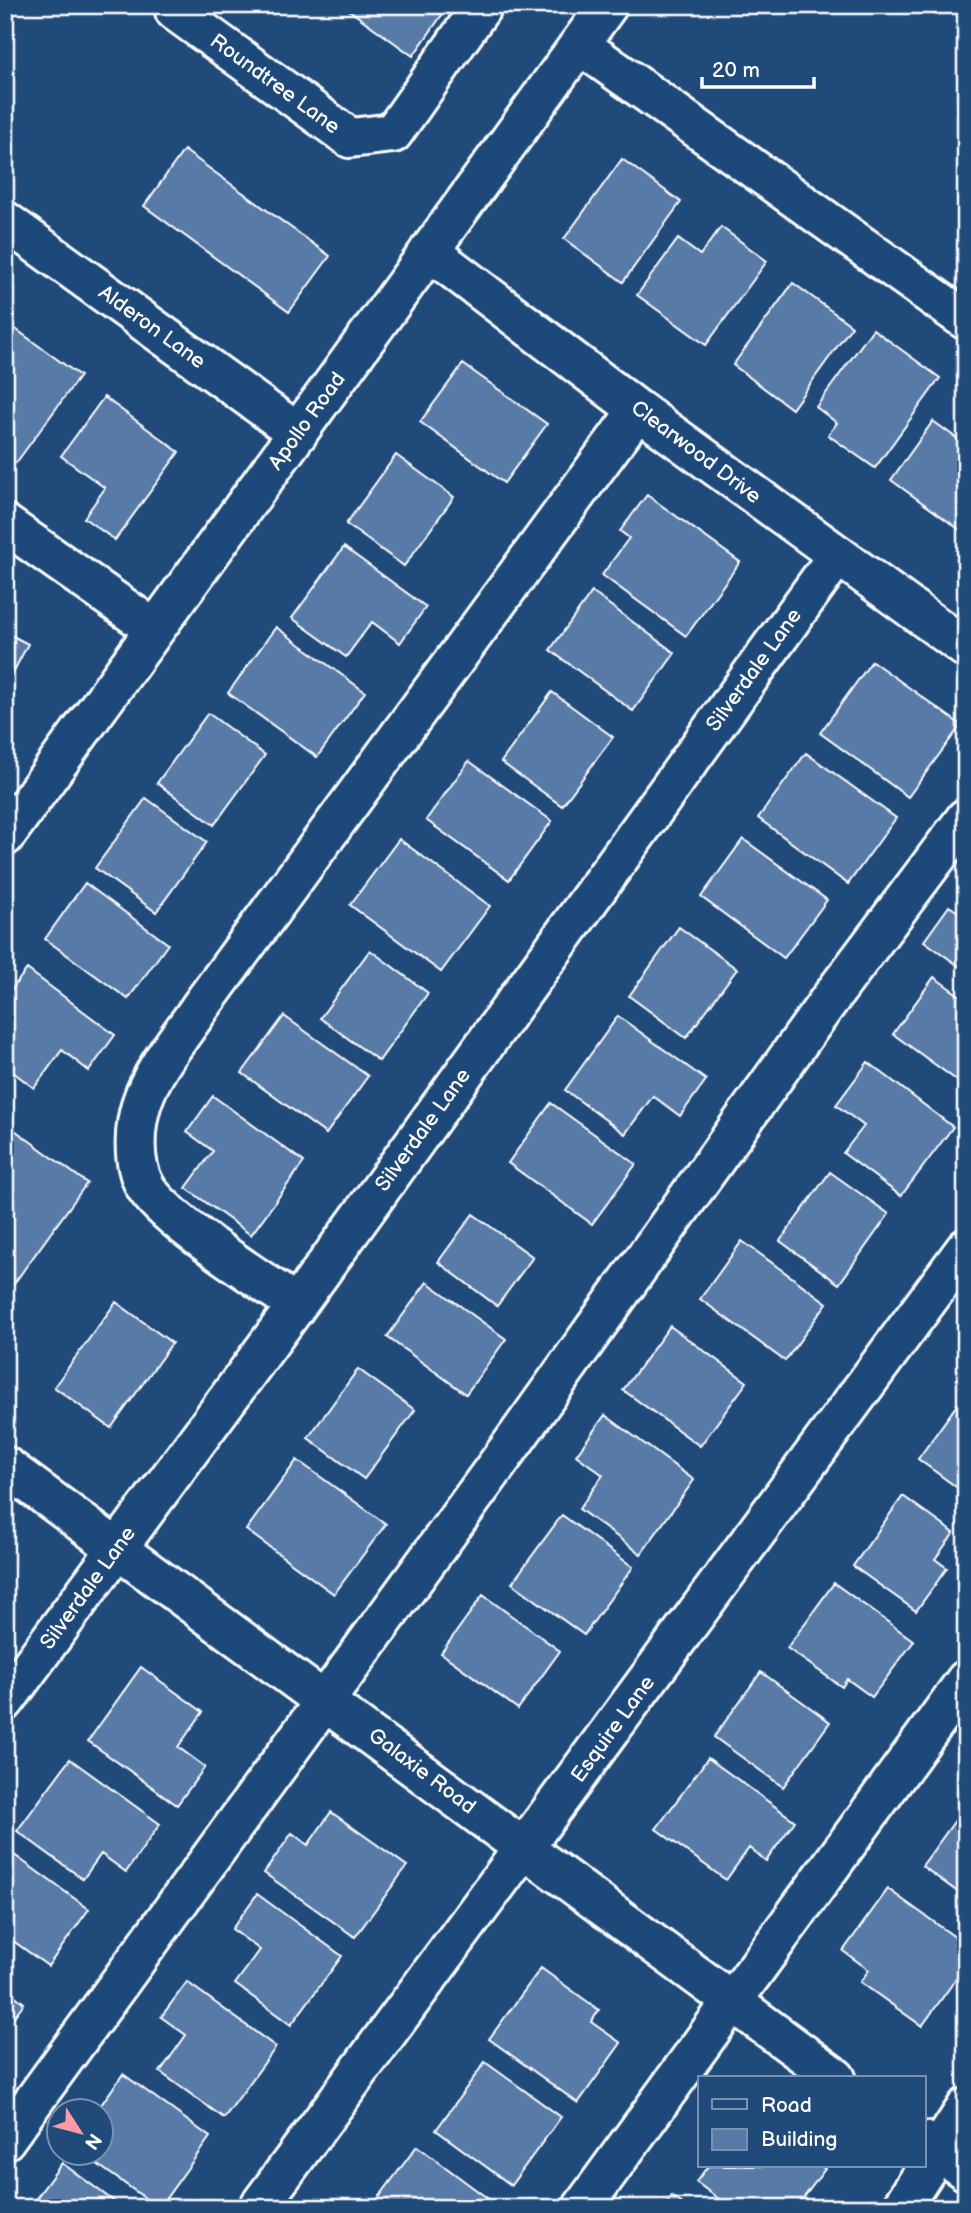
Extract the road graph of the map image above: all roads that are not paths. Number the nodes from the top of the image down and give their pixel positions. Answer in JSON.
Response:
{"nodes":[{"id":1,"x":483,"y":5,"type":"edge"},
{"id":2,"x":175,"y":10,"type":"dead end"},
{"id":3,"x":590,"y":19,"type":"edge"},
{"id":4,"x":5,"y":221,"type":"edge"},
{"id":5,"x":429,"y":251,"type":"junction"},
{"id":6,"x":966,"y":320,"type":"edge"},
{"id":7,"x":639,"y":410,"type":"junction"},
{"id":8,"x":299,"y":433,"type":"junction"},
{"id":9,"x":5,"y":524,"type":"edge"},
{"id":10,"x":837,"y":556,"type":"junction"},
{"id":11,"x":153,"y":628,"type":"junction"},
{"id":12,"x":966,"y":648,"type":"edge"},
{"id":13,"x":966,"y":818,"type":"edge"},
{"id":14,"x":6,"y":832,"type":"edge"},
{"id":15,"x":966,"y":1248,"type":"edge"},
{"id":16,"x":297,"y":1305,"type":"junction"},
{"id":17,"x":5,"y":1466,"type":"edge"},
{"id":18,"x":117,"y":1547,"type":"junction"},
{"id":19,"x":966,"y":1680,"type":"edge"},
{"id":20,"x":324,"y":1699,"type":"junction"},
{"id":21,"x":5,"y":1701,"type":"edge"},
{"id":22,"x":526,"y":1848,"type":"junction"},
{"id":23,"x":731,"y":2003,"type":"junction"},
{"id":24,"x":833,"y":2076,"type":"edge"},
{"id":25,"x":966,"y":2108,"type":"edge"},
{"id":26,"x":5,"y":2140,"type":"edge"},
{"id":27,"x":943,"y":2155,"type":"edge"},
{"id":28,"x":258,"y":2208,"type":"edge"},
{"id":29,"x":582,"y":2208,"type":"edge"},
{"id":30,"x":901,"y":2208,"type":"edge"}],
"edges":[{"from":1,"to":2,"type":"street","name":"Roundtree Lane"},
{"from":3,"to":5,"type":"street","name":"Apollo Road"},
{"from":3,"to":6,"type":"street"},
{"from":4,"to":8,"type":"street","name":"Alderon Lane"},
{"from":5,"to":7,"type":"street","name":"Clearwood Drive"},
{"from":5,"to":8,"type":"street","name":"Apollo Road"},
{"from":7,"to":10,"type":"street","name":"Clearwood Drive"},
{"from":7,"to":16,"type":"street"},
{"from":8,"to":11,"type":"street","name":"Apollo Road"},
{"from":9,"to":11,"type":"street"},
{"from":10,"to":12,"type":"street","name":"Clearwood Drive"},
{"from":10,"to":16,"type":"street","name":"Silverdale Lane"},
{"from":11,"to":14,"type":"street","name":"Apollo Road"},
{"from":13,"to":20,"type":"street"},
{"from":15,"to":22,"type":"street","name":"Esquire Lane"},
{"from":16,"to":18,"type":"street","name":"Silverdale Lane"},
{"from":17,"to":18,"type":"street","name":"Galaxie Road"},
{"from":18,"to":20,"type":"street","name":"Galaxie Road"},
{"from":18,"to":21,"type":"street","name":"Silverdale Lane"},
{"from":19,"to":23,"type":"street"},
{"from":20,"to":22,"type":"street","name":"Galaxie Road"},
{"from":20,"to":26,"type":"street"},
{"from":22,"to":23,"type":"street","name":"Galaxie Road"},
{"from":22,"to":28,"type":"street","name":"Esquire Lane"},
{"from":23,"to":24,"type":"street","name":"Galaxie Road"},
{"from":23,"to":29,"type":"street"},
{"from":25,"to":27,"type":"street"},
{"from":27,"to":30,"type":"street"}]}
